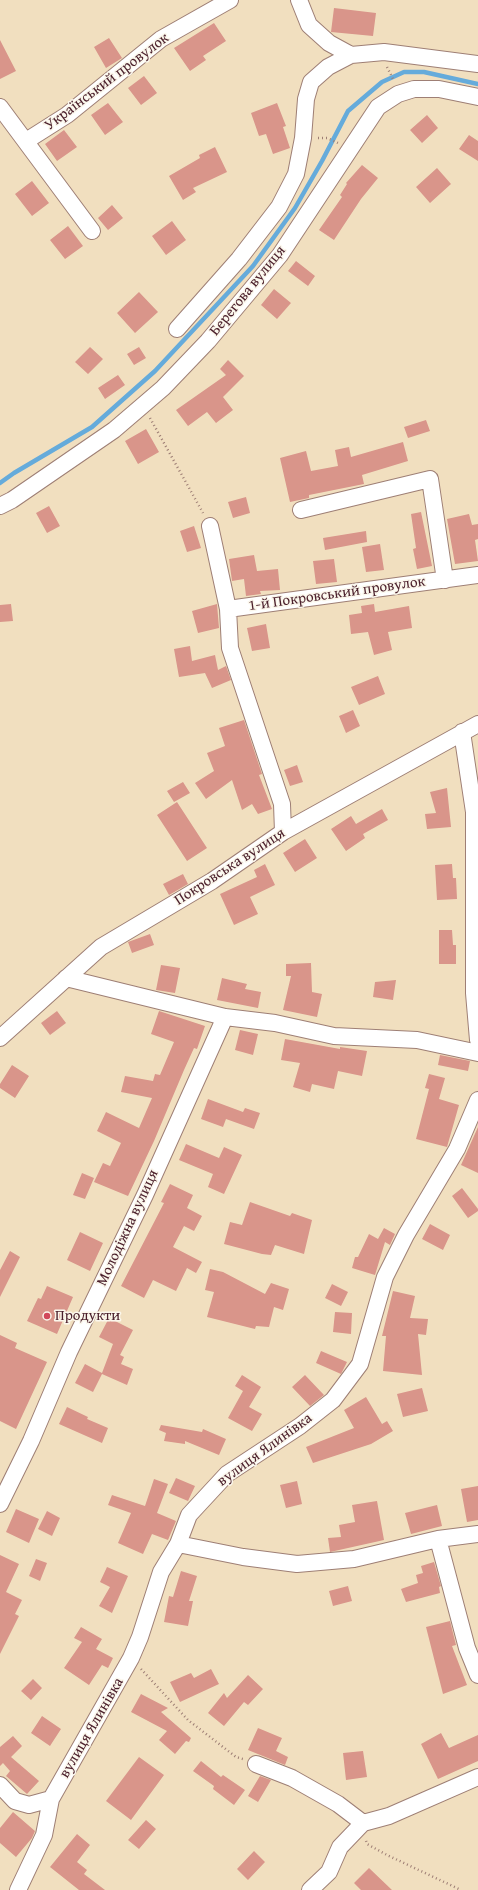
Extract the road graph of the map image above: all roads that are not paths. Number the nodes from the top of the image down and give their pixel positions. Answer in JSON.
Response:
{"nodes":[{"id":1,"x":230,"y":0,"type":"edge"},
{"id":2,"x":299,"y":0,"type":"edge"},
{"id":3,"x":351,"y":55,"type":"junction"},
{"id":4,"x":478,"y":64,"type":"edge"},
{"id":5,"x":478,"y":98,"type":"edge"},
{"id":6,"x":0,"y":107,"type":"edge"},
{"id":7,"x":26,"y":141,"type":"junction"},
{"id":8,"x":92,"y":231,"type":"dead end"},
{"id":9,"x":176,"y":329,"type":"dead end"},
{"id":10,"x":0,"y":506,"type":"edge"},
{"id":11,"x":301,"y":510,"type":"dead end"},
{"id":12,"x":210,"y":526,"type":"road end"},
{"id":13,"x":478,"y":575,"type":"edge"},
{"id":14,"x":445,"y":580,"type":"junction"},
{"id":15,"x":228,"y":608,"type":"junction"},
{"id":16,"x":478,"y":724,"type":"edge"},
{"id":17,"x":462,"y":732,"type":"junction"},
{"id":18,"x":283,"y":832,"type":"junction"},
{"id":19,"x":66,"y":978,"type":"junction"},
{"id":20,"x":225,"y":1017,"type":"junction"},
{"id":21,"x":0,"y":1038,"type":"edge"},
{"id":22,"x":478,"y":1040,"type":"edge"},
{"id":23,"x":478,"y":1053,"type":"edge"},
{"id":24,"x":478,"y":1100,"type":"edge"},
{"id":25,"x":0,"y":1504,"type":"edge"},
{"id":26,"x":478,"y":1534,"type":"edge"},
{"id":27,"x":438,"y":1539,"type":"junction"},
{"id":28,"x":178,"y":1544,"type":"junction"},
{"id":29,"x":478,"y":1676,"type":"edge"},
{"id":30,"x":256,"y":1764,"type":"road end"},
{"id":31,"x":478,"y":1777,"type":"edge"},
{"id":32,"x":0,"y":1785,"type":"edge"},
{"id":33,"x":51,"y":1799,"type":"junction"},
{"id":34,"x":362,"y":1823,"type":"junction"},
{"id":35,"x":18,"y":1890,"type":"edge"},
{"id":36,"x":310,"y":1890,"type":"edge"}],
"edges":[{"from":1,"to":7,"type":"street","name":"Український провулок"},
{"from":2,"to":3,"type":"street"},
{"from":3,"to":4,"type":"street","name":"Берегова вулиця"},
{"from":3,"to":9,"type":"street","name":"Берегова вулиця"},
{"from":5,"to":10,"type":"street","name":"Берегова вулиця"},
{"from":6,"to":7,"type":"street"},
{"from":7,"to":8,"type":"street"},
{"from":11,"to":14,"type":"street","name":"1-й Покровський провулок"},
{"from":12,"to":15,"type":"street"},
{"from":13,"to":14,"type":"street","name":"1-й Покровський провулок"},
{"from":14,"to":15,"type":"street","name":"1-й Покровський провулок"},
{"from":15,"to":18,"type":"street"},
{"from":16,"to":17,"type":"street","name":"Покровська вулиця"},
{"from":17,"to":18,"type":"street","name":"Покровська вулиця"},
{"from":17,"to":22,"type":"street"},
{"from":18,"to":19,"type":"street","name":"Покровська вулиця"},
{"from":19,"to":20,"type":"street"},
{"from":19,"to":21,"type":"street","name":"Покровська вулиця"},
{"from":20,"to":23,"type":"street"},
{"from":20,"to":25,"type":"street","name":"Молодіжна вулиця"},
{"from":24,"to":28,"type":"street","name":"вулиця Ялинівка"},
{"from":26,"to":27,"type":"street"},
{"from":27,"to":28,"type":"street"},
{"from":27,"to":29,"type":"street"},
{"from":28,"to":33,"type":"street","name":"вулиця Ялинівка"},
{"from":30,"to":34,"type":"street"},
{"from":31,"to":34,"type":"street"},
{"from":32,"to":33,"type":"street"},
{"from":33,"to":35,"type":"street","name":"вулиця Ялинівка"},
{"from":34,"to":36,"type":"street"}]}
